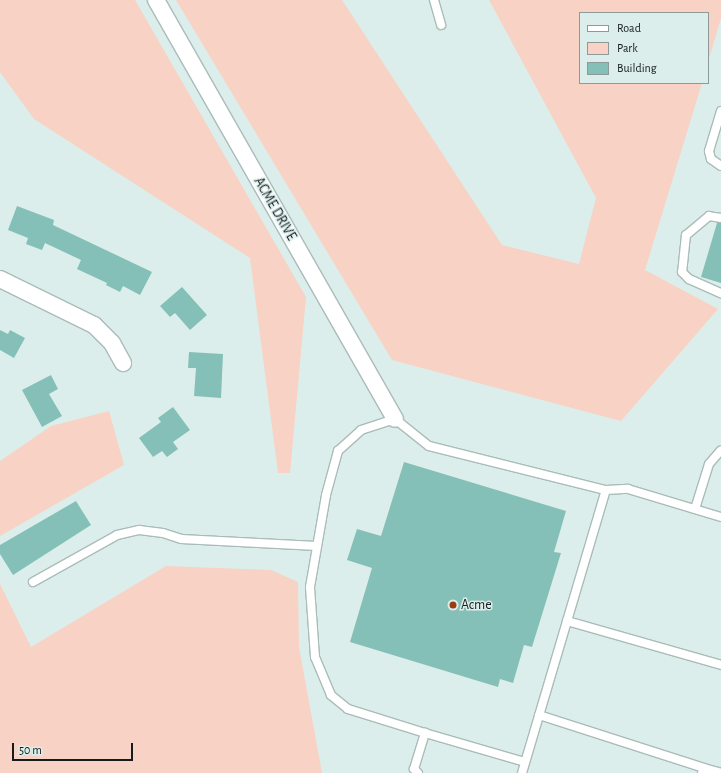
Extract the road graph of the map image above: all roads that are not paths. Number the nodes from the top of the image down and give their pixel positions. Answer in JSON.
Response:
{"nodes":[{"id":1,"x":156,"y":0,"type":"edge"},
{"id":2,"x":434,"y":0,"type":"edge"},
{"id":3,"x":440,"y":25,"type":"dead end"},
{"id":4,"x":720,"y":116,"type":"edge"},
{"id":5,"x":721,"y":166,"type":"edge"},
{"id":6,"x":721,"y":218,"type":"edge"},
{"id":7,"x":0,"y":279,"type":"edge"},
{"id":8,"x":721,"y":293,"type":"edge"},
{"id":9,"x":123,"y":363,"type":"dead end"},
{"id":10,"x":395,"y":419,"type":"junction"},
{"id":11,"x":721,"y":450,"type":"edge"},
{"id":12,"x":606,"y":490,"type":"junction"},
{"id":13,"x":695,"y":509,"type":"junction"},
{"id":14,"x":721,"y":517,"type":"edge"},
{"id":15,"x":317,"y":546,"type":"junction"},
{"id":16,"x":33,"y":582,"type":"dead end"},
{"id":17,"x":567,"y":621,"type":"junction"},
{"id":18,"x":721,"y":665,"type":"edge"},
{"id":19,"x":539,"y":715,"type":"junction"},
{"id":20,"x":425,"y":733,"type":"junction"},
{"id":21,"x":525,"y":762,"type":"junction"},
{"id":22,"x":703,"y":770,"type":"edge"},
{"id":23,"x":418,"y":773,"type":"edge"},
{"id":24,"x":522,"y":773,"type":"edge"},
{"id":25,"x":721,"y":773,"type":"edge"}],
"edges":[{"from":1,"to":10,"type":"street","name":"ACME DRIVE"},
{"from":2,"to":3,"type":"lane"},
{"from":4,"to":5,"type":"lane"},
{"from":6,"to":8,"type":"lane"},
{"from":7,"to":9,"type":"street"},
{"from":10,"to":12,"type":"lane"},
{"from":10,"to":15,"type":"lane"},
{"from":11,"to":13,"type":"lane"},
{"from":12,"to":13,"type":"lane"},
{"from":12,"to":17,"type":"lane"},
{"from":13,"to":14,"type":"lane"},
{"from":15,"to":16,"type":"lane"},
{"from":15,"to":20,"type":"lane"},
{"from":17,"to":18,"type":"lane"},
{"from":17,"to":19,"type":"lane"},
{"from":19,"to":21,"type":"lane"},
{"from":19,"to":22,"type":"lane"},
{"from":20,"to":21,"type":"lane"},
{"from":20,"to":23,"type":"lane"},
{"from":21,"to":24,"type":"lane"},
{"from":22,"to":25,"type":"lane"}]}
